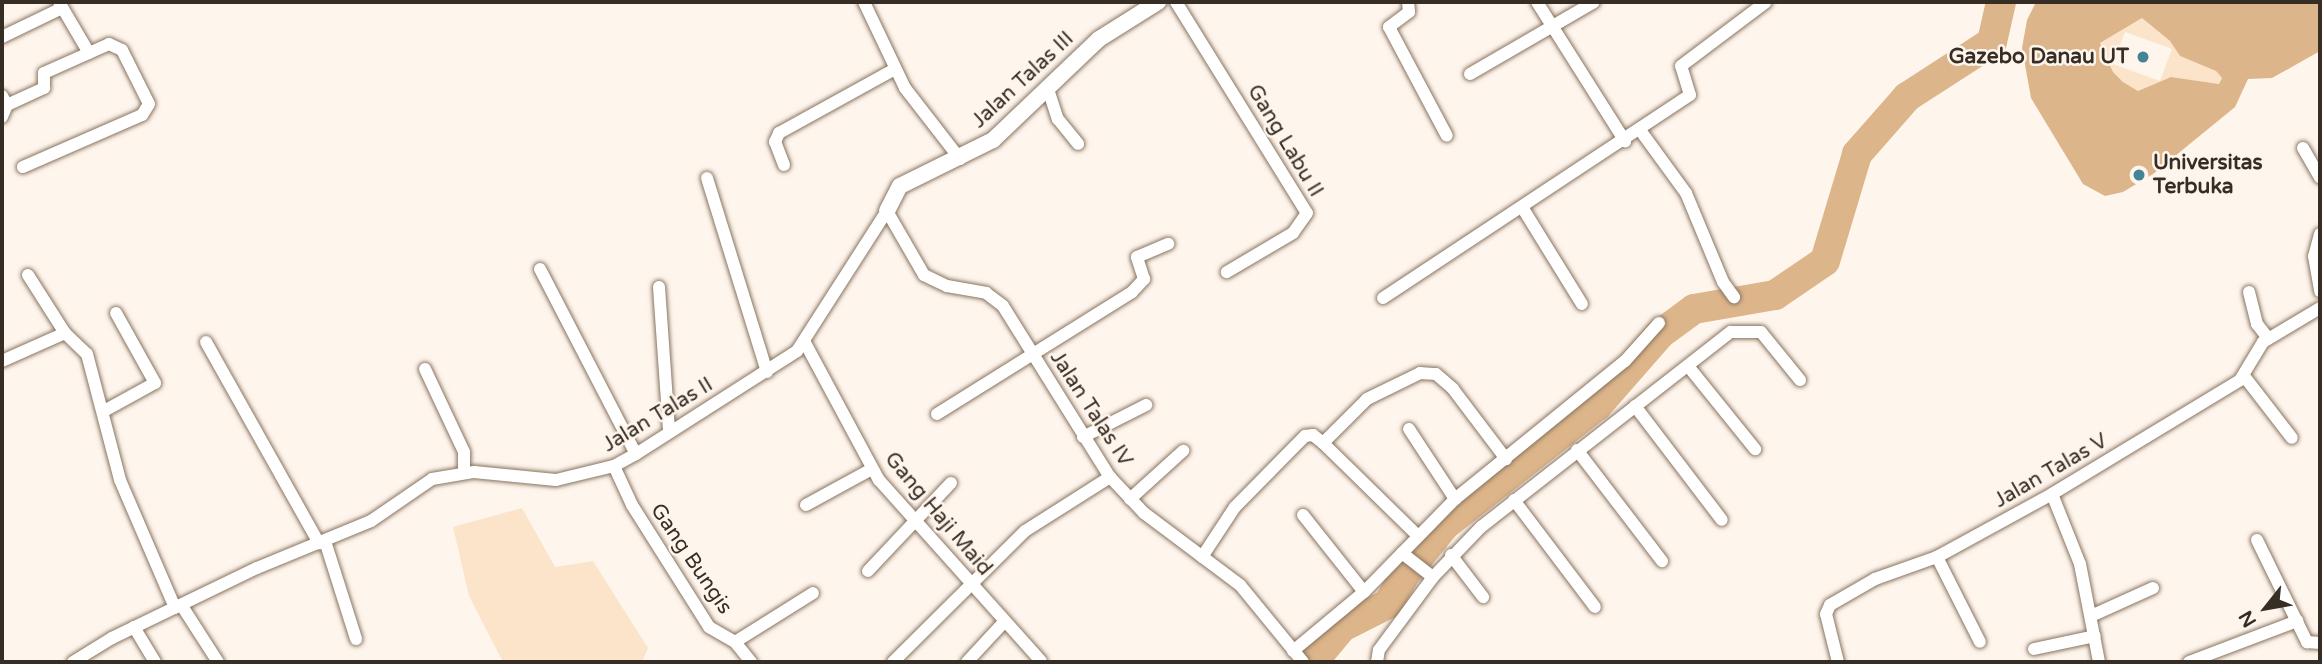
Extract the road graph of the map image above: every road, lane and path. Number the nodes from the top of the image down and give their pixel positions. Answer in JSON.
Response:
{"nodes":[{"id":1,"x":864,"y":2,"type":"edge"},
{"id":2,"x":1158,"y":2,"type":"edge"},
{"id":3,"x":1176,"y":2,"type":"edge"},
{"id":4,"x":1408,"y":2,"type":"edge"},
{"id":5,"x":1536,"y":2,"type":"edge"},
{"id":6,"x":1594,"y":2,"type":"edge"},
{"id":7,"x":1766,"y":2,"type":"edge"},
{"id":8,"x":60,"y":5,"type":"edge"},
{"id":9,"x":1551,"y":25,"type":"junction"},
{"id":10,"x":2,"y":37,"type":"edge"},
{"id":11,"x":89,"y":53,"type":"junction"},
{"id":12,"x":895,"y":69,"type":"junction"},
{"id":13,"x":1470,"y":74,"type":"dead end"},
{"id":14,"x":1047,"y":86,"type":"junction"},
{"id":15,"x":4,"y":106,"type":"edge"},
{"id":16,"x":1640,"y":130,"type":"junction"},
{"id":17,"x":1447,"y":136,"type":"dead end"},
{"id":18,"x":1625,"y":141,"type":"junction"},
{"id":19,"x":1078,"y":144,"type":"dead end"},
{"id":20,"x":2303,"y":148,"type":"dead end"},
{"id":21,"x":960,"y":159,"type":"junction"},
{"id":22,"x":784,"y":165,"type":"dead end"},
{"id":23,"x":23,"y":167,"type":"dead end"},
{"id":24,"x":2320,"y":177,"type":"edge"},
{"id":25,"x":707,"y":178,"type":"dead end"},
{"id":26,"x":1522,"y":207,"type":"junction"},
{"id":27,"x":887,"y":211,"type":"junction"},
{"id":28,"x":2320,"y":234,"type":"edge"},
{"id":29,"x":1168,"y":244,"type":"dead end"},
{"id":30,"x":540,"y":269,"type":"dead end"},
{"id":31,"x":1227,"y":272,"type":"dead end"},
{"id":32,"x":28,"y":275,"type":"dead end"},
{"id":33,"x":659,"y":287,"type":"dead end"},
{"id":34,"x":2320,"y":291,"type":"edge"},
{"id":35,"x":2249,"y":292,"type":"dead end"},
{"id":36,"x":1734,"y":297,"type":"dead end"},
{"id":37,"x":1383,"y":298,"type":"dead end"},
{"id":38,"x":1582,"y":304,"type":"dead end"},
{"id":39,"x":2319,"y":310,"type":"edge"},
{"id":40,"x":116,"y":313,"type":"dead end"},
{"id":41,"x":1660,"y":323,"type":"dead end"},
{"id":42,"x":65,"y":332,"type":"junction"},
{"id":43,"x":2268,"y":338,"type":"junction"},
{"id":44,"x":206,"y":341,"type":"dead end"},
{"id":45,"x":804,"y":341,"type":"junction"},
{"id":46,"x":1032,"y":353,"type":"junction"},
{"id":47,"x":2,"y":361,"type":"edge"},
{"id":48,"x":1688,"y":366,"type":"junction"},
{"id":49,"x":425,"y":369,"type":"dead end"},
{"id":50,"x":767,"y":372,"type":"junction"},
{"id":51,"x":2244,"y":376,"type":"junction"},
{"id":52,"x":1800,"y":380,"type":"dead end"},
{"id":53,"x":1146,"y":405,"type":"dead end"},
{"id":54,"x":1635,"y":405,"type":"junction"},
{"id":55,"x":104,"y":411,"type":"junction"},
{"id":56,"x":937,"y":414,"type":"dead end"},
{"id":57,"x":1409,"y":429,"type":"dead end"},
{"id":58,"x":669,"y":430,"type":"junction"},
{"id":59,"x":1083,"y":437,"type":"junction"},
{"id":60,"x":2292,"y":438,"type":"dead end"},
{"id":61,"x":1324,"y":443,"type":"junction"},
{"id":62,"x":1755,"y":449,"type":"dead end"},
{"id":63,"x":1577,"y":450,"type":"junction"},
{"id":64,"x":1183,"y":451,"type":"dead end"},
{"id":65,"x":636,"y":454,"type":"junction"},
{"id":66,"x":1506,"y":459,"type":"junction"},
{"id":67,"x":614,"y":466,"type":"junction"},
{"id":68,"x":872,"y":469,"type":"junction"},
{"id":69,"x":464,"y":473,"type":"junction"},
{"id":70,"x":1110,"y":477,"type":"junction"},
{"id":71,"x":951,"y":482,"type":"dead end"},
{"id":72,"x":2052,"y":494,"type":"junction"},
{"id":73,"x":1130,"y":499,"type":"junction"},
{"id":74,"x":1455,"y":499,"type":"junction"},
{"id":75,"x":1514,"y":500,"type":"junction"},
{"id":76,"x":806,"y":505,"type":"dead end"},
{"id":77,"x":1303,"y":514,"type":"dead end"},
{"id":78,"x":913,"y":520,"type":"junction"},
{"id":79,"x":1722,"y":520,"type":"dead end"},
{"id":80,"x":1418,"y":536,"type":"junction"},
{"id":81,"x":2257,"y":540,"type":"dead end"},
{"id":82,"x":322,"y":542,"type":"junction"},
{"id":83,"x":1451,"y":555,"type":"junction"},
{"id":84,"x":1202,"y":557,"type":"junction"},
{"id":85,"x":1937,"y":557,"type":"junction"},
{"id":86,"x":1408,"y":558,"type":"junction"},
{"id":87,"x":1662,"y":561,"type":"dead end"},
{"id":88,"x":868,"y":571,"type":"dead end"},
{"id":89,"x":1433,"y":577,"type":"junction"},
{"id":90,"x":974,"y":587,"type":"junction"},
{"id":91,"x":2153,"y":588,"type":"dead end"},
{"id":92,"x":1364,"y":592,"type":"junction"},
{"id":93,"x":813,"y":593,"type":"dead end"},
{"id":94,"x":1483,"y":597,"type":"dead end"},
{"id":95,"x":178,"y":607,"type":"junction"},
{"id":96,"x":1595,"y":607,"type":"dead end"},
{"id":97,"x":2091,"y":615,"type":"junction"},
{"id":98,"x":2297,"y":621,"type":"junction"},
{"id":99,"x":1004,"y":622,"type":"junction"},
{"id":100,"x":134,"y":627,"type":"junction"},
{"id":101,"x":2095,"y":636,"type":"junction"},
{"id":102,"x":356,"y":639,"type":"dead end"},
{"id":103,"x":735,"y":642,"type":"junction"},
{"id":104,"x":1980,"y":642,"type":"dead end"},
{"id":105,"x":2320,"y":643,"type":"edge"},
{"id":106,"x":2034,"y":649,"type":"dead end"},
{"id":107,"x":1299,"y":657,"type":"edge"},
{"id":108,"x":2229,"y":657,"type":"edge"},
{"id":109,"x":1041,"y":661,"type":"edge"},
{"id":110,"x":73,"y":662,"type":"edge"},
{"id":111,"x":155,"y":662,"type":"edge"},
{"id":112,"x":218,"y":662,"type":"edge"},
{"id":113,"x":751,"y":662,"type":"edge"},
{"id":114,"x":893,"y":662,"type":"edge"},
{"id":115,"x":967,"y":662,"type":"edge"},
{"id":116,"x":1377,"y":662,"type":"edge"},
{"id":117,"x":1838,"y":662,"type":"edge"},
{"id":118,"x":2099,"y":662,"type":"edge"},
{"id":119,"x":2189,"y":662,"type":"edge"}],
"edges":[{"from":1,"to":12,"type":"street"},
{"from":2,"to":14,"type":"street","name":"Jalan Talas III"},
{"from":3,"to":31,"type":"street","name":"Gang Labu II"},
{"from":4,"to":17,"type":"street"},
{"from":5,"to":9,"type":"street"},
{"from":6,"to":9,"type":"street"},
{"from":7,"to":16,"type":"street"},
{"from":8,"to":10,"type":"street"},
{"from":8,"to":11,"type":"street"},
{"from":9,"to":13,"type":"street"},
{"from":9,"to":18,"type":"street"},
{"from":11,"to":15,"type":"street"},
{"from":11,"to":23,"type":"street"},
{"from":12,"to":21,"type":"street"},
{"from":12,"to":22,"type":"street"},
{"from":14,"to":19,"type":"street"},
{"from":14,"to":21,"type":"street","name":"Jalan Talas III"},
{"from":16,"to":18,"type":"street"},
{"from":16,"to":36,"type":"street"},
{"from":18,"to":26,"type":"street"},
{"from":20,"to":24,"type":"street"},
{"from":21,"to":27,"type":"street","name":"Jalan Talas III"},
{"from":25,"to":50,"type":"street"},
{"from":26,"to":37,"type":"street"},
{"from":26,"to":38,"type":"street"},
{"from":27,"to":45,"type":"street","name":"Jalan Talas II"},
{"from":27,"to":46,"type":"street","name":"Jalan Talas IV"},
{"from":28,"to":34,"type":"street"},
{"from":29,"to":46,"type":"street"},
{"from":30,"to":65,"type":"street"},
{"from":32,"to":42,"type":"street"},
{"from":33,"to":58,"type":"street"},
{"from":35,"to":43,"type":"street"},
{"from":39,"to":43,"type":"street","name":"Jalan Talas V"},
{"from":40,"to":55,"type":"street"},
{"from":41,"to":66,"type":"street"},
{"from":42,"to":47,"type":"street"},
{"from":42,"to":55,"type":"street"},
{"from":43,"to":51,"type":"street","name":"Jalan Talas V"},
{"from":44,"to":82,"type":"street"},
{"from":45,"to":50,"type":"street","name":"Jalan Talas II"},
{"from":45,"to":68,"type":"street","name":"Gang Haji Maid"},
{"from":46,"to":56,"type":"street"},
{"from":46,"to":59,"type":"street","name":"Jalan Talas IV"},
{"from":48,"to":52,"type":"street"},
{"from":48,"to":54,"type":"street"},
{"from":48,"to":62,"type":"street"},
{"from":49,"to":69,"type":"street"},
{"from":50,"to":58,"type":"street","name":"Jalan Talas II"},
{"from":51,"to":60,"type":"street"},
{"from":51,"to":72,"type":"street","name":"Jalan Talas V"},
{"from":53,"to":59,"type":"street"},
{"from":54,"to":63,"type":"street"},
{"from":54,"to":79,"type":"street"},
{"from":55,"to":95,"type":"street"},
{"from":57,"to":74,"type":"street"},
{"from":58,"to":65,"type":"street","name":"Jalan Talas II"},
{"from":59,"to":70,"type":"street","name":"Jalan Talas IV"},
{"from":61,"to":66,"type":"street"},
{"from":61,"to":80,"type":"street"},
{"from":61,"to":84,"type":"street"},
{"from":63,"to":75,"type":"street"},
{"from":63,"to":87,"type":"street"},
{"from":64,"to":73,"type":"street"},
{"from":65,"to":67,"type":"street","name":"Jalan Talas II"},
{"from":66,"to":74,"type":"street"},
{"from":67,"to":69,"type":"street","name":"Jalan Talas II"},
{"from":67,"to":103,"type":"street","name":"Gang Bungis"},
{"from":68,"to":76,"type":"street"},
{"from":68,"to":78,"type":"street","name":"Gang Haji Maid"},
{"from":69,"to":82,"type":"street","name":"Jalan Talas II"},
{"from":70,"to":73,"type":"street","name":"Jalan Talas IV"},
{"from":70,"to":90,"type":"street"},
{"from":71,"to":78,"type":"street"},
{"from":72,"to":85,"type":"street","name":"Jalan Talas V"},
{"from":72,"to":97,"type":"street"},
{"from":73,"to":84,"type":"street","name":"Jalan Talas IV"},
{"from":74,"to":80,"type":"street"},
{"from":75,"to":83,"type":"street"},
{"from":75,"to":96,"type":"street"},
{"from":77,"to":92,"type":"street"},
{"from":78,"to":88,"type":"street"},
{"from":78,"to":90,"type":"street","name":"Gang Haji Maid"},
{"from":80,"to":86,"type":"street"},
{"from":81,"to":98,"type":"street"},
{"from":82,"to":95,"type":"street","name":"Jalan Talas II"},
{"from":82,"to":102,"type":"street"},
{"from":83,"to":89,"type":"street"},
{"from":83,"to":94,"type":"street"},
{"from":84,"to":107,"type":"street","name":"Jalan Talas IV"},
{"from":85,"to":104,"type":"street"},
{"from":85,"to":117,"type":"street","name":"Jalan Talas V"},
{"from":86,"to":89,"type":"street"},
{"from":86,"to":92,"type":"street"},
{"from":89,"to":116,"type":"street"},
{"from":90,"to":99,"type":"street","name":"Gang Haji Maid"},
{"from":90,"to":114,"type":"street"},
{"from":91,"to":97,"type":"street"},
{"from":92,"to":107,"type":"street"},
{"from":93,"to":103,"type":"street"},
{"from":95,"to":100,"type":"street","name":"Jalan Talas II"},
{"from":95,"to":112,"type":"street"},
{"from":97,"to":101,"type":"street"},
{"from":98,"to":105,"type":"street"},
{"from":98,"to":108,"type":"street"},
{"from":99,"to":109,"type":"street","name":"Gang Haji Maid"},
{"from":99,"to":115,"type":"street"},
{"from":100,"to":110,"type":"street","name":"Jalan Talas II"},
{"from":100,"to":111,"type":"street"},
{"from":101,"to":106,"type":"street"},
{"from":101,"to":118,"type":"street"},
{"from":103,"to":113,"type":"street","name":"Gang Bungis"},
{"from":108,"to":119,"type":"street"}]}
